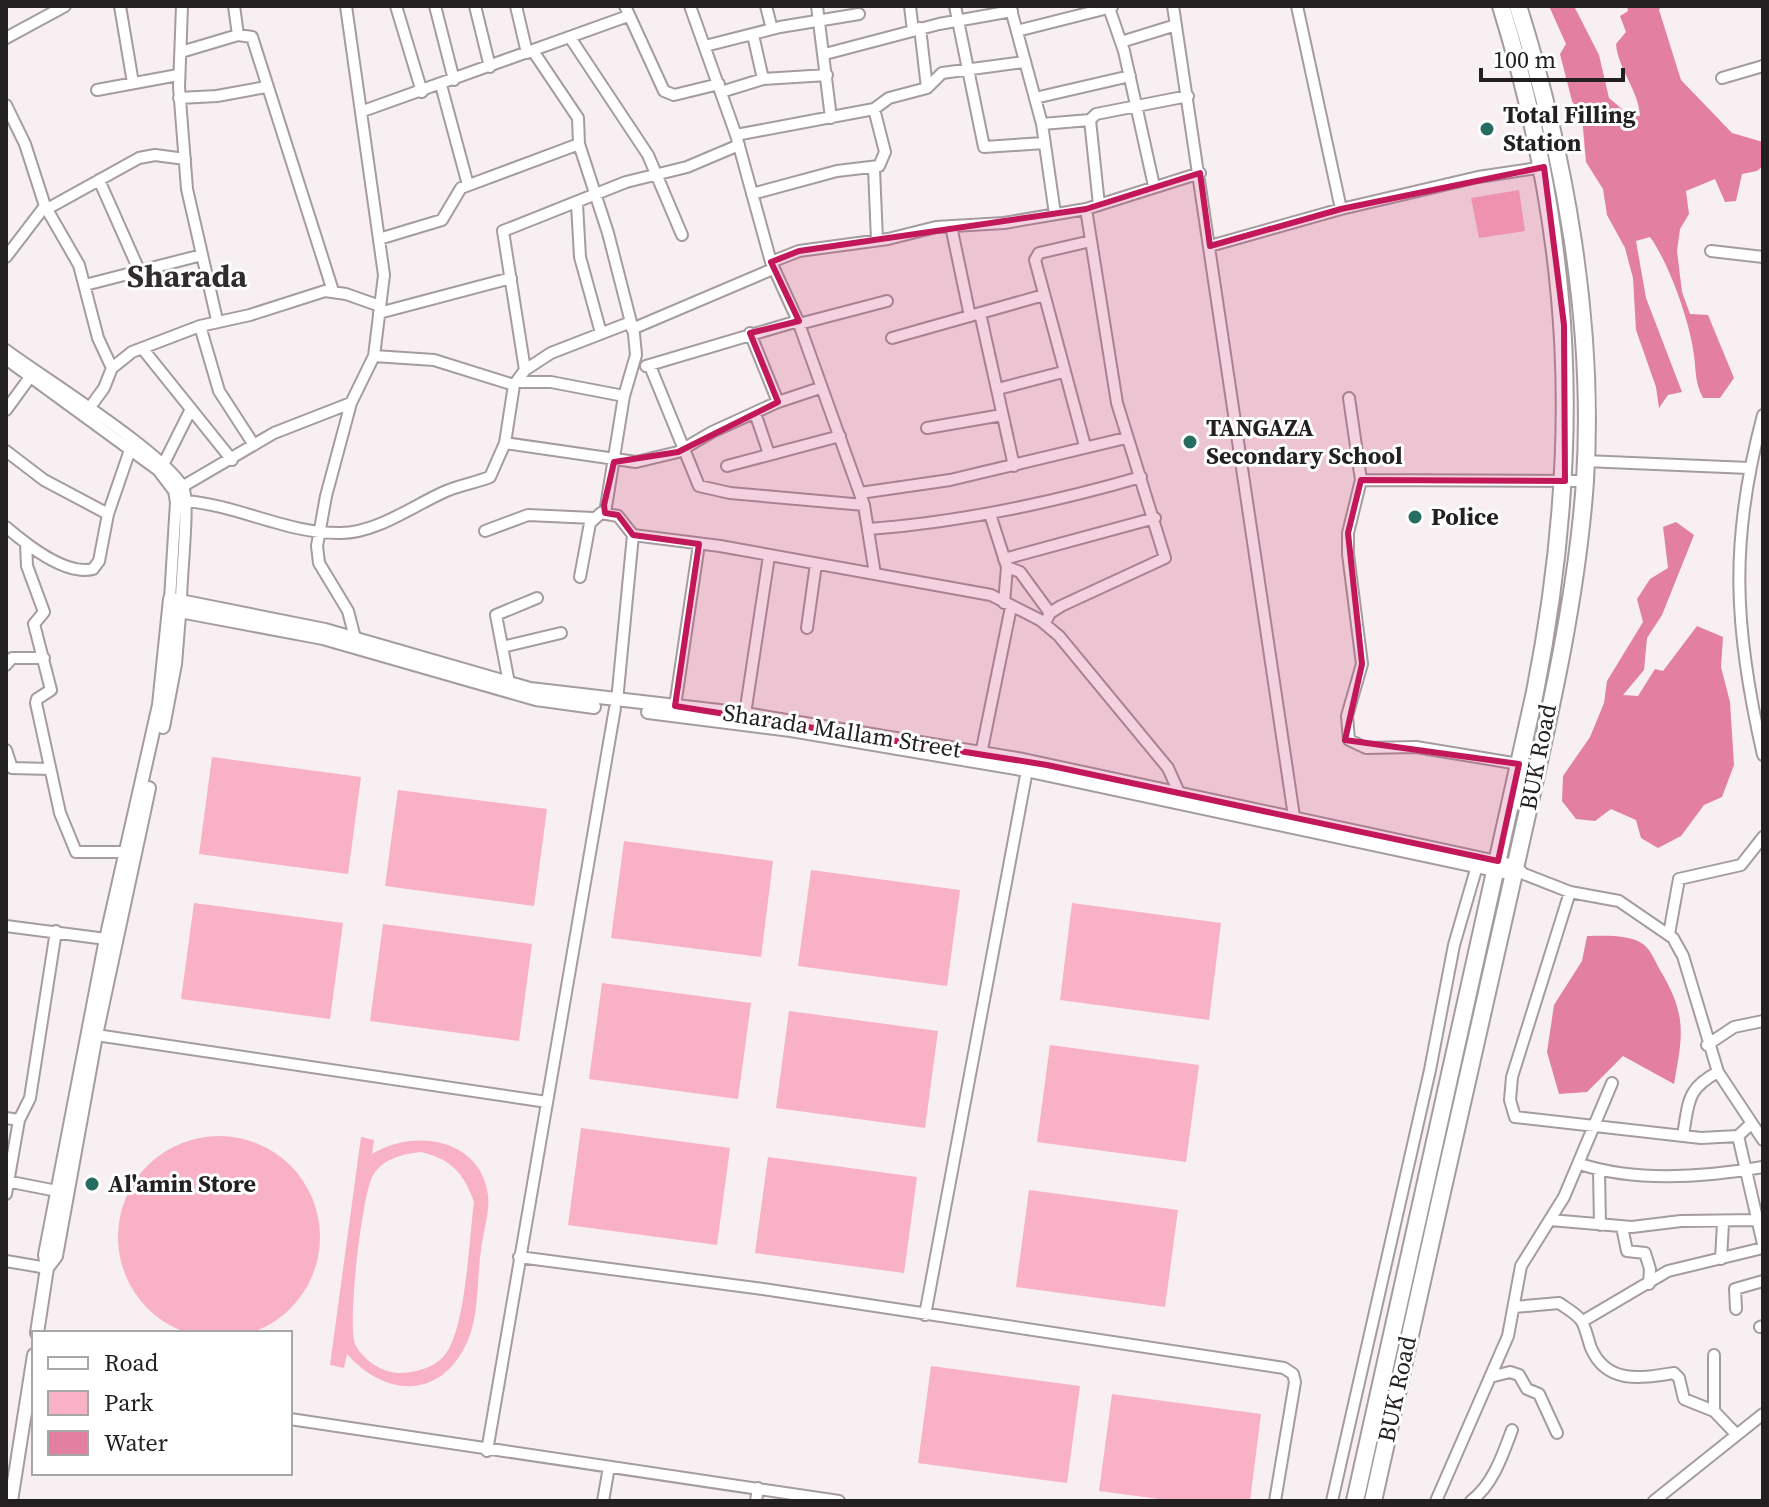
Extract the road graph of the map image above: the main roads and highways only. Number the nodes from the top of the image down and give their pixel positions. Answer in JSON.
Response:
{"nodes":[{"id":1,"x":1501,"y":6,"type":"edge"},
{"id":2,"x":1518,"y":6,"type":"edge"},
{"id":3,"x":1509,"y":869,"type":"junction"},
{"id":4,"x":1471,"y":987,"type":"junction"},
{"id":5,"x":1488,"y":992,"type":"junction"},
{"id":6,"x":1355,"y":1501,"type":"edge"},
{"id":7,"x":1373,"y":1501,"type":"edge"}],
"edges":[{"from":1,"to":3,"type":"main road","name":"BUK Road"},
{"from":2,"to":3,"type":"main road","name":"BUK Road"},
{"from":3,"to":4,"type":"main road","name":"BUK Road"},
{"from":3,"to":5,"type":"main road","name":"BUK Road"},
{"from":4,"to":5,"type":"main road"},
{"from":4,"to":6,"type":"main road","name":"BUK Road"},
{"from":5,"to":7,"type":"main road","name":"BUK Road"}]}
